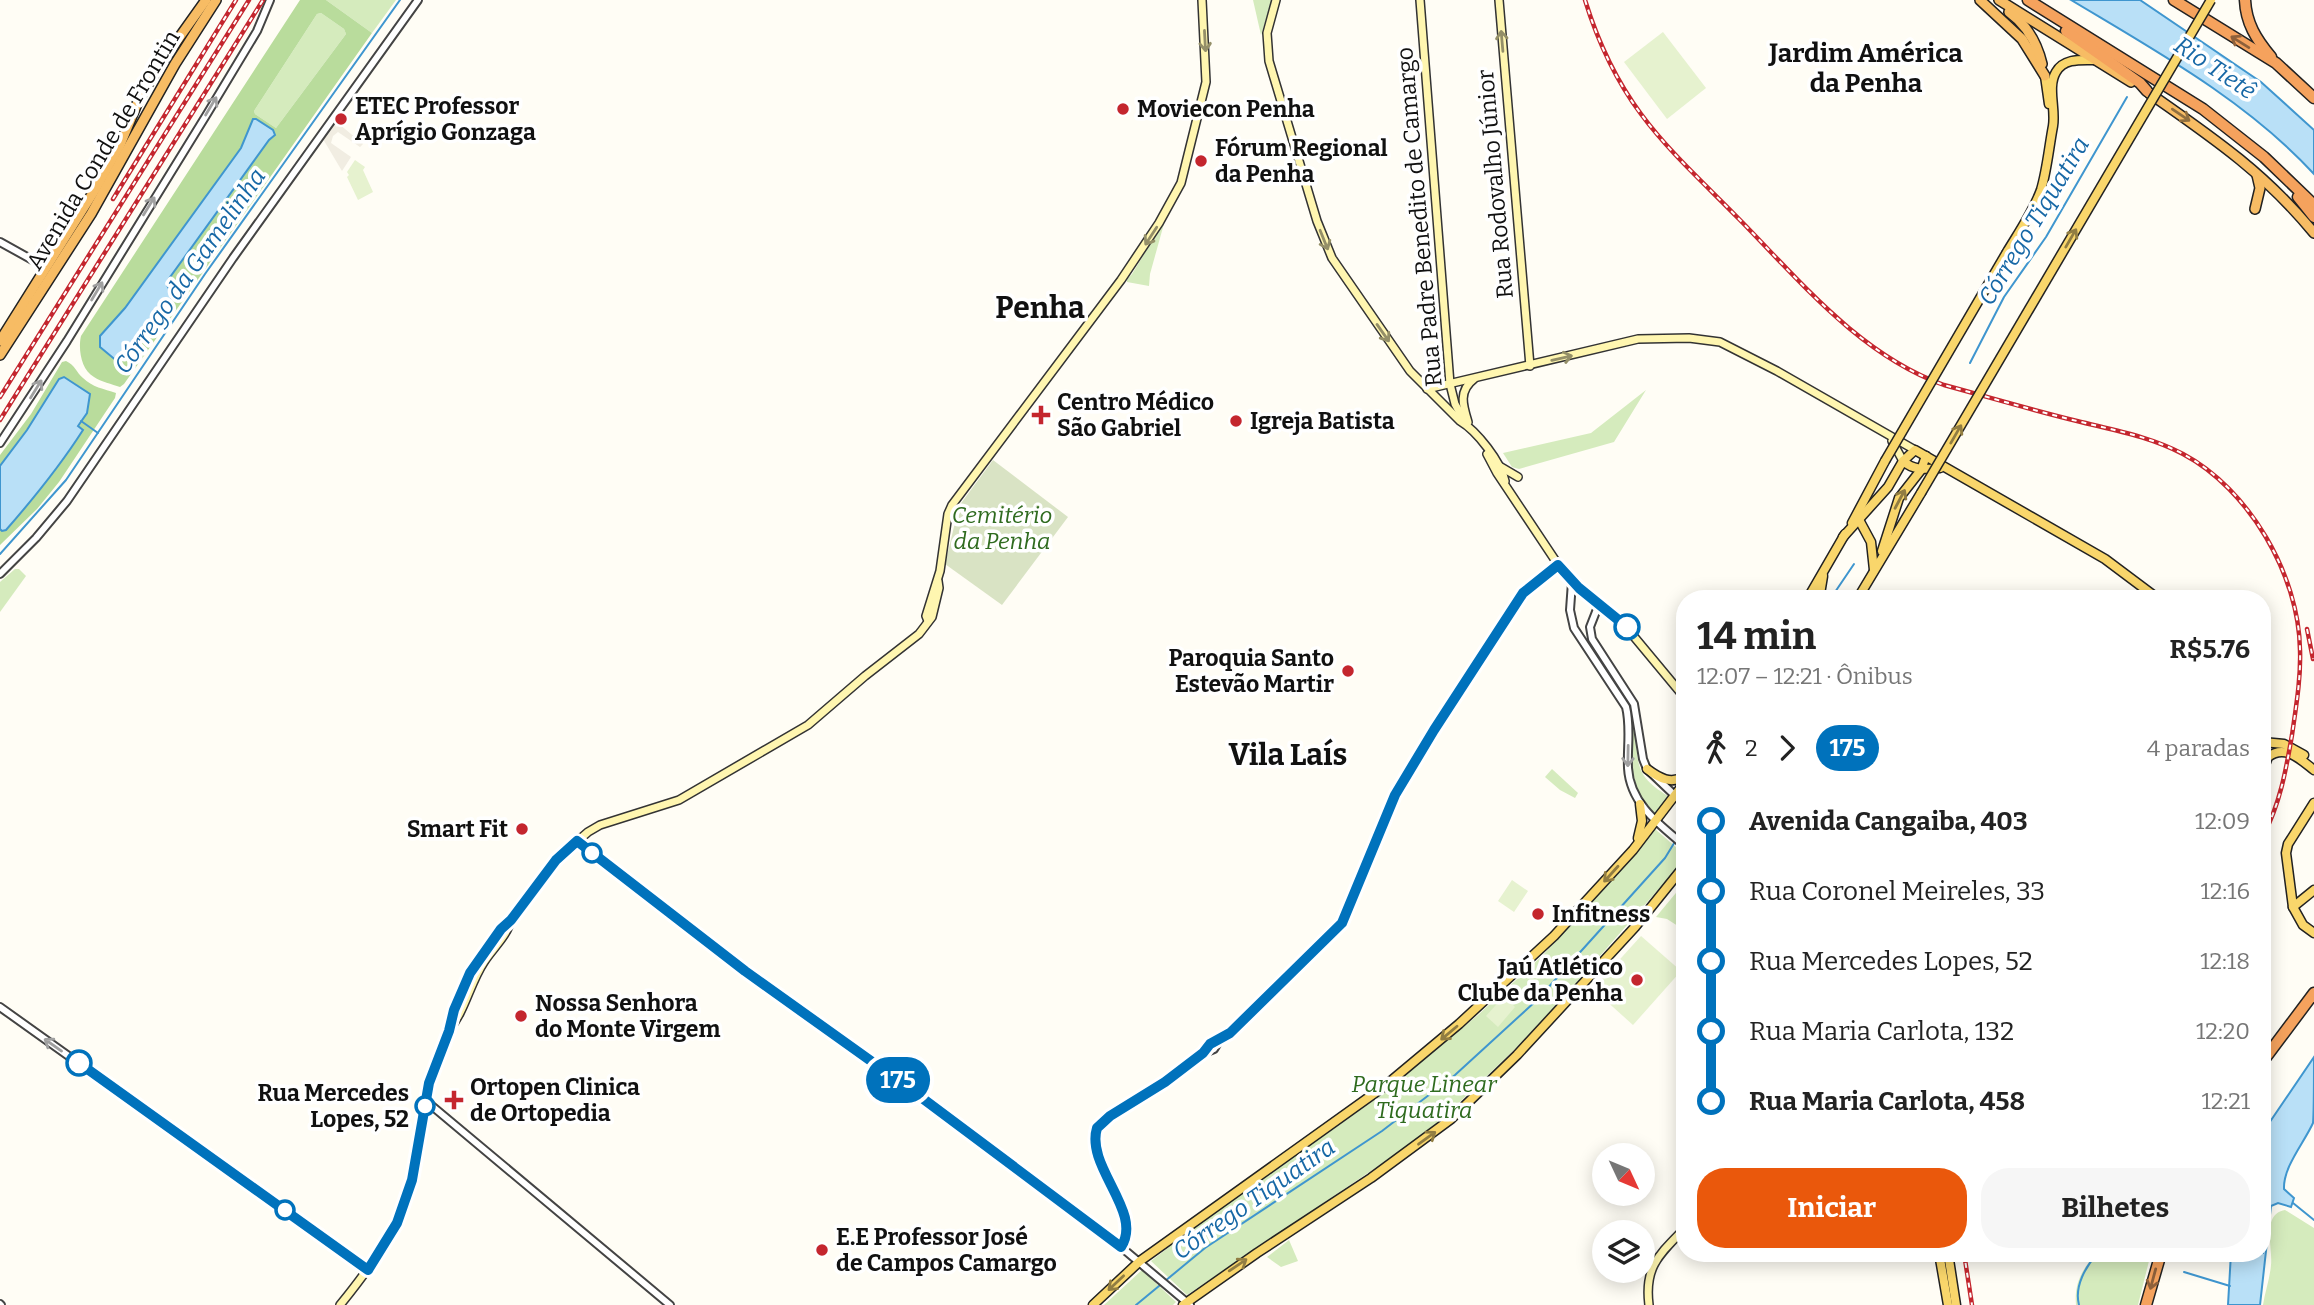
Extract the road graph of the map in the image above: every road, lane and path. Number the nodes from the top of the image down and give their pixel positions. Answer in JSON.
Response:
{"nodes":[{"id":1,"x":206,"y":0,"type":"edge"},
{"id":2,"x":216,"y":0,"type":"edge"},
{"id":3,"x":270,"y":0,"type":"edge"},
{"id":4,"x":418,"y":0,"type":"edge"},
{"id":5,"x":1202,"y":0,"type":"edge"},
{"id":6,"x":1276,"y":0,"type":"edge"},
{"id":7,"x":1420,"y":0,"type":"edge"},
{"id":8,"x":1499,"y":0,"type":"edge"},
{"id":9,"x":1980,"y":0,"type":"edge"},
{"id":10,"x":1997,"y":0,"type":"edge"},
{"id":11,"x":2028,"y":0,"type":"edge"},
{"id":12,"x":2174,"y":0,"type":"edge"},
{"id":13,"x":2211,"y":0,"type":"edge"},
{"id":14,"x":2245,"y":0,"type":"edge"},
{"id":15,"x":2052,"y":15,"type":"junction"},
{"id":16,"x":2096,"y":60,"type":"junction"},
{"id":17,"x":2276,"y":62,"type":"junction"},
{"id":18,"x":159,"y":66,"type":"junction"},
{"id":19,"x":2045,"y":76,"type":"junction"},
{"id":20,"x":2147,"y":92,"type":"junction"},
{"id":21,"x":2314,"y":98,"type":"edge"},
{"id":22,"x":2052,"y":132,"type":"junction"},
{"id":23,"x":134,"y":138,"type":"junction"},
{"id":24,"x":2264,"y":157,"type":"junction"},
{"id":25,"x":2255,"y":170,"type":"junction"},
{"id":26,"x":2286,"y":202,"type":"junction"},
{"id":27,"x":2314,"y":205,"type":"edge"},
{"id":28,"x":2314,"y":217,"type":"edge"},
{"id":29,"x":2314,"y":233,"type":"edge"},
{"id":30,"x":0,"y":242,"type":"edge"},
{"id":31,"x":46,"y":268,"type":"junction"},
{"id":32,"x":56,"y":268,"type":"junction"},
{"id":33,"x":0,"y":341,"type":"edge"},
{"id":34,"x":0,"y":355,"type":"edge"},
{"id":35,"x":1530,"y":366,"type":"junction"},
{"id":36,"x":1475,"y":378,"type":"junction"},
{"id":37,"x":1450,"y":384,"type":"junction"},
{"id":38,"x":1427,"y":390,"type":"junction"},
{"id":39,"x":1469,"y":426,"type":"junction"},
{"id":40,"x":1889,"y":438,"type":"junction"},
{"id":41,"x":0,"y":443,"type":"edge"},
{"id":42,"x":1487,"y":449,"type":"junction"},
{"id":43,"x":1915,"y":450,"type":"junction"},
{"id":44,"x":1926,"y":456,"type":"junction"},
{"id":45,"x":1903,"y":461,"type":"junction"},
{"id":46,"x":1499,"y":465,"type":"junction"},
{"id":47,"x":1946,"y":468,"type":"junction"},
{"id":48,"x":1921,"y":470,"type":"junction"},
{"id":49,"x":1518,"y":477,"type":"dead end"},
{"id":50,"x":1505,"y":481,"type":"junction"},
{"id":51,"x":1858,"y":517,"type":"junction"},
{"id":52,"x":1558,"y":565,"type":"junction"},
{"id":53,"x":1876,"y":566,"type":"junction"},
{"id":54,"x":1824,"y":570,"type":"junction"},
{"id":55,"x":0,"y":574,"type":"edge"},
{"id":56,"x":1572,"y":582,"type":"junction"},
{"id":57,"x":1813,"y":590,"type":"edge"},
{"id":58,"x":1821,"y":590,"type":"edge"},
{"id":59,"x":1862,"y":590,"type":"edge"},
{"id":60,"x":2146,"y":590,"type":"edge"},
{"id":61,"x":1599,"y":604,"type":"junction"},
{"id":62,"x":1590,"y":627,"type":"junction"},
{"id":63,"x":1574,"y":628,"type":"junction"},
{"id":64,"x":1676,"y":687,"type":"edge"},
{"id":65,"x":2271,"y":740,"type":"edge"},
{"id":66,"x":2271,"y":743,"type":"edge"},
{"id":67,"x":2276,"y":743,"type":"junction"},
{"id":68,"x":2271,"y":757,"type":"edge"},
{"id":69,"x":2312,"y":761,"type":"edge"},
{"id":70,"x":1647,"y":769,"type":"junction"},
{"id":71,"x":2314,"y":770,"type":"edge"},
{"id":72,"x":1676,"y":779,"type":"edge"},
{"id":73,"x":1676,"y":797,"type":"edge"},
{"id":74,"x":2314,"y":803,"type":"edge"},
{"id":75,"x":1640,"y":804,"type":"junction"},
{"id":76,"x":1676,"y":805,"type":"edge"},
{"id":77,"x":2314,"y":809,"type":"edge"},
{"id":78,"x":2307,"y":816,"type":"junction"},
{"id":79,"x":1657,"y":822,"type":"junction"},
{"id":80,"x":1676,"y":838,"type":"edge"},
{"id":81,"x":577,"y":841,"type":"junction"},
{"id":82,"x":1633,"y":850,"type":"junction"},
{"id":83,"x":1676,"y":876,"type":"edge"},
{"id":84,"x":2314,"y":890,"type":"edge"},
{"id":85,"x":2293,"y":907,"type":"junction"},
{"id":86,"x":2314,"y":933,"type":"edge"},
{"id":87,"x":2314,"y":983,"type":"edge"},
{"id":88,"x":2314,"y":993,"type":"edge"},
{"id":89,"x":0,"y":1007,"type":"edge"},
{"id":90,"x":2295,"y":1019,"type":"junction"},
{"id":91,"x":2271,"y":1050,"type":"edge"},
{"id":92,"x":426,"y":1101,"type":"junction"},
{"id":93,"x":1676,"y":1237,"type":"edge"},
{"id":94,"x":1121,"y":1247,"type":"junction"},
{"id":95,"x":1140,"y":1261,"type":"junction"},
{"id":96,"x":1940,"y":1262,"type":"edge"},
{"id":97,"x":1949,"y":1262,"type":"edge"},
{"id":98,"x":2158,"y":1262,"type":"edge"},
{"id":99,"x":368,"y":1270,"type":"junction"},
{"id":100,"x":1186,"y":1304,"type":"edge"},
{"id":101,"x":340,"y":1305,"type":"edge"},
{"id":102,"x":670,"y":1305,"type":"edge"},
{"id":103,"x":1093,"y":1305,"type":"edge"},
{"id":104,"x":1650,"y":1305,"type":"edge"},
{"id":105,"x":1948,"y":1305,"type":"edge"},
{"id":106,"x":1956,"y":1305,"type":"edge"},
{"id":107,"x":2146,"y":1305,"type":"edge"}],
"edges":[{"from":1,"to":18,"type":"highway","name":"Avenida Conde de Frontin"},
{"from":2,"to":23,"type":"highway","name":"Avenida Conde de Frontin"},
{"from":41,"to":3,"type":"street","one_way":true},
{"from":4,"to":55,"type":"street"},
{"from":5,"to":81,"type":"main road","one_way":true},
{"from":6,"to":38,"type":"main road","one_way":true},
{"from":7,"to":37,"type":"main road","name":"Rua Padre Benedito de Camargo"},
{"from":35,"to":8,"type":"main road","name":"Rua Rodovalho Júnior","one_way":true},
{"from":9,"to":19,"type":"highway"},
{"from":10,"to":16,"type":"highway"},
{"from":10,"to":19,"type":"highway"},
{"from":11,"to":15,"type":"highway"},
{"from":17,"to":12,"type":"highway","one_way":true},
{"from":53,"to":13,"type":"main road","one_way":true,"bridge":true},
{"from":14,"to":17,"type":"highway"},
{"from":15,"to":20,"type":"highway"},
{"from":15,"to":24,"type":"highway"},
{"from":16,"to":20,"type":"highway"},
{"from":16,"to":22,"type":"main road"},
{"from":17,"to":21,"type":"highway"},
{"from":18,"to":23,"type":"highway"},
{"from":18,"to":31,"type":"highway","name":"Avenida Conde de Frontin"},
{"from":19,"to":22,"type":"main road"},
{"from":20,"to":25,"type":"highway","one_way":true},
{"from":22,"to":51,"type":"main road","bridge":true},
{"from":23,"to":32,"type":"highway","name":"Avenida Conde de Frontin"},
{"from":24,"to":27,"type":"highway"},
{"from":24,"to":28,"type":"highway"},
{"from":25,"to":26,"type":"highway"},
{"from":25,"to":26,"type":"highway"},
{"from":26,"to":29,"type":"highway"},
{"from":30,"to":31,"type":"street"},
{"from":31,"to":32,"type":"street"},
{"from":31,"to":33,"type":"highway","name":"Avenida Conde de Frontin"},
{"from":32,"to":34,"type":"highway","name":"Avenida Conde de Frontin"},
{"from":35,"to":36,"type":"main road"},
{"from":35,"to":40,"type":"main road","one_way":true},
{"from":36,"to":37,"type":"main road"},
{"from":36,"to":39,"type":"main road"},
{"from":37,"to":38,"type":"main road"},
{"from":37,"to":39,"type":"main road","name":"Rua Padre Benedito de Camargo"},
{"from":38,"to":39,"type":"main road"},
{"from":39,"to":42,"type":"main road"},
{"from":40,"to":43,"type":"main road"},
{"from":40,"to":45,"type":"main road"},
{"from":42,"to":46,"type":"main road"},
{"from":42,"to":50,"type":"main road"},
{"from":43,"to":44,"type":"main road"},
{"from":43,"to":45,"type":"main road"},
{"from":44,"to":47,"type":"main road"},
{"from":44,"to":48,"type":"main road"},
{"from":45,"to":48,"type":"main road"},
{"from":45,"to":51,"type":"main road"},
{"from":46,"to":49,"type":"main road"},
{"from":46,"to":50,"type":"main road"},
{"from":47,"to":48,"type":"main road"},
{"from":47,"to":60,"type":"main road"},
{"from":53,"to":48,"type":"main road","one_way":true},
{"from":50,"to":52,"type":"main road"},
{"from":51,"to":53,"type":"main road"},
{"from":51,"to":54,"type":"main road"},
{"from":52,"to":56,"type":"main road"},
{"from":52,"to":94,"type":"street"},
{"from":53,"to":59,"type":"main road"},
{"from":54,"to":57,"type":"main road"},
{"from":54,"to":58,"type":"main road"},
{"from":56,"to":61,"type":"main road"},
{"from":56,"to":63,"type":"street"},
{"from":61,"to":62,"type":"street"},
{"from":61,"to":64,"type":"main road"},
{"from":62,"to":63,"type":"street"},
{"from":62,"to":70,"type":"street"},
{"from":63,"to":75,"type":"street","one_way":true},
{"from":65,"to":67,"type":"main road"},
{"from":66,"to":67,"type":"main road"},
{"from":67,"to":69,"type":"main road"},
{"from":68,"to":71,"type":"main road"},
{"from":70,"to":72,"type":"main road"},
{"from":70,"to":73,"type":"street"},
{"from":74,"to":78,"type":"main road"},
{"from":75,"to":79,"type":"street"},
{"from":75,"to":82,"type":"main road"},
{"from":76,"to":79,"type":"main road"},
{"from":77,"to":78,"type":"main road"},
{"from":78,"to":85,"type":"main road"},
{"from":79,"to":80,"type":"street"},
{"from":79,"to":82,"type":"main road"},
{"from":81,"to":92,"type":"main road"},
{"from":81,"to":94,"type":"street"},
{"from":82,"to":95,"type":"main road","one_way":true},
{"from":100,"to":83,"type":"main road","one_way":true},
{"from":84,"to":85,"type":"main road"},
{"from":85,"to":86,"type":"main road"},
{"from":87,"to":90,"type":"highway"},
{"from":88,"to":90,"type":"highway"},
{"from":99,"to":89,"type":"street","one_way":true},
{"from":90,"to":91,"type":"highway"},
{"from":92,"to":99,"type":"main road"},
{"from":92,"to":102,"type":"street"},
{"from":93,"to":104,"type":"main road"},
{"from":94,"to":95,"type":"street"},
{"from":95,"to":100,"type":"street"},
{"from":95,"to":103,"type":"main road","one_way":true},
{"from":96,"to":105,"type":"main road"},
{"from":97,"to":106,"type":"main road"},
{"from":98,"to":107,"type":"highway","one_way":true},
{"from":99,"to":101,"type":"main road"}]}
